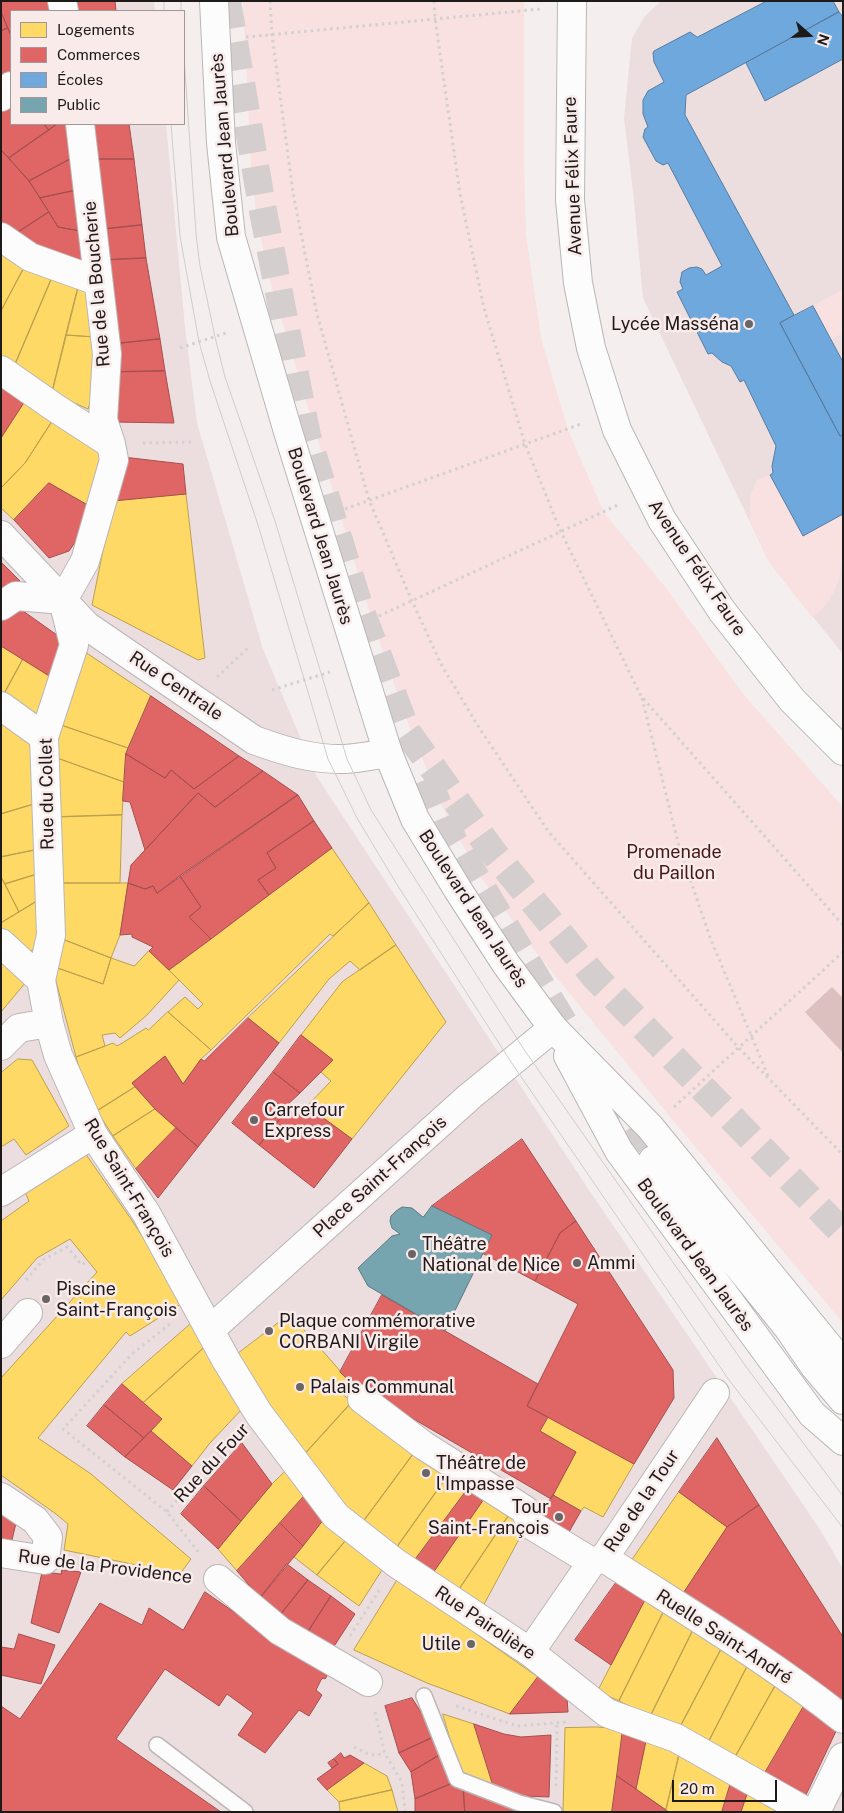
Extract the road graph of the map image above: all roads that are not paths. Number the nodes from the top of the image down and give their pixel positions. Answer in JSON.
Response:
{"nodes":[{"id":1,"x":214,"y":1,"type":"edge"},
{"id":2,"x":572,"y":1,"type":"edge"},
{"id":3,"x":10,"y":87,"type":"edge"},
{"id":4,"x":1,"y":97,"type":"edge"},
{"id":5,"x":80,"y":125,"type":"edge"},
{"id":6,"x":1,"y":237,"type":"edge"},
{"id":7,"x":97,"y":281,"type":"junction"},
{"id":8,"x":1,"y":370,"type":"edge"},
{"id":9,"x":111,"y":444,"type":"junction"},
{"id":10,"x":1,"y":535,"type":"edge"},
{"id":11,"x":63,"y":600,"type":"junction"},
{"id":12,"x":1,"y":606,"type":"edge"},
{"id":13,"x":1,"y":706,"type":"edge"},
{"id":14,"x":44,"y":737,"type":"junction"},
{"id":15,"x":843,"y":751,"type":"edge"},
{"id":16,"x":388,"y":753,"type":"junction"},
{"id":17,"x":1,"y":943,"type":"edge"},
{"id":18,"x":41,"y":980,"type":"junction"},
{"id":19,"x":49,"y":1023,"type":"junction"},
{"id":20,"x":553,"y":1028,"type":"junction"},
{"id":21,"x":1,"y":1046,"type":"edge"},
{"id":22,"x":93,"y":1134,"type":"junction"},
{"id":23,"x":644,"y":1149,"type":"tunnel mouth"},
{"id":24,"x":1,"y":1192,"type":"edge"},
{"id":25,"x":28,"y":1313,"type":"dead end"},
{"id":26,"x":210,"y":1330,"type":"junction"},
{"id":27,"x":1,"y":1344,"type":"edge"},
{"id":28,"x":226,"y":1360,"type":"joint"},
{"id":29,"x":843,"y":1364,"type":"edge"},
{"id":30,"x":815,"y":1367,"type":"junction"},
{"id":31,"x":716,"y":1393,"type":"dead end"},
{"id":32,"x":362,"y":1399,"type":"dead end"},
{"id":33,"x":843,"y":1400,"type":"edge"},
{"id":34,"x":843,"y":1424,"type":"edge"},
{"id":35,"x":843,"y":1441,"type":"edge"},
{"id":36,"x":1,"y":1497,"type":"edge"},
{"id":37,"x":1,"y":1553,"type":"edge"},
{"id":38,"x":598,"y":1560,"type":"junction"},
{"id":39,"x":218,"y":1579,"type":"road end"},
{"id":40,"x":530,"y":1652,"type":"junction"},
{"id":41,"x":368,"y":1682,"type":"road end"},
{"id":42,"x":424,"y":1696,"type":"road end"},
{"id":43,"x":843,"y":1719,"type":"edge"},
{"id":44,"x":157,"y":1745,"type":"dead end"},
{"id":45,"x":843,"y":1757,"type":"edge"},
{"id":46,"x":245,"y":1812,"type":"edge"},
{"id":47,"x":554,"y":1812,"type":"edge"},
{"id":48,"x":807,"y":1812,"type":"edge"},
{"id":49,"x":816,"y":1812,"type":"edge"}],
"edges":[{"from":1,"to":16,"type":"street","name":"Boulevard Jean Jaurès"},
{"from":2,"to":15,"type":"street","name":"Avenue Félix Faure"},
{"from":3,"to":4,"type":"street"},
{"from":5,"to":7,"type":"street","name":"Rue de la Boucherie"},
{"from":6,"to":7,"type":"street"},
{"from":7,"to":9,"type":"street","name":"Rue de la Boucherie"},
{"from":8,"to":9,"type":"street"},
{"from":9,"to":11,"type":"street"},
{"from":10,"to":11,"type":"street","name":"Rue Centrale"},
{"from":11,"to":12,"type":"street"},
{"from":11,"to":14,"type":"street","name":"Rue du Collet"},
{"from":11,"to":16,"type":"street","name":"Rue Centrale"},
{"from":13,"to":14,"type":"street"},
{"from":14,"to":18,"type":"street","name":"Rue du Collet"},
{"from":16,"to":20,"type":"street","name":"Boulevard Jean Jaurès"},
{"from":17,"to":18,"type":"street"},
{"from":18,"to":19,"type":"street","name":"Rue Saint-François"},
{"from":19,"to":21,"type":"street"},
{"from":19,"to":22,"type":"street","name":"Rue Saint-François"},
{"from":20,"to":26,"type":"street","name":"Place Saint-François"},
{"from":20,"to":29,"type":"street","name":"Boulevard Jean Jaurès"},
{"from":20,"to":35,"type":"street","name":"Boulevard Jean Jaurès"},
{"from":22,"to":24,"type":"street"},
{"from":22,"to":26,"type":"street","name":"Rue Saint-François"},
{"from":23,"to":30,"type":"street"},
{"from":25,"to":27,"type":"street"},
{"from":26,"to":28,"type":"street","name":"Rue Saint-François"},
{"from":28,"to":40,"type":"street","name":"Rue Pairolière"},
{"from":30,"to":33,"type":"street"},
{"from":30,"to":34,"type":"street"},
{"from":31,"to":38,"type":"street","name":"Rue de la Tour"},
{"from":32,"to":38,"type":"street","name":"Ruelle Saint-André"},
{"from":36,"to":37,"type":"street","name":"Rue de la Providence"},
{"from":38,"to":40,"type":"street","name":"Rue de la Tour"},
{"from":38,"to":43,"type":"street","name":"Ruelle Saint-André"},
{"from":39,"to":41,"type":"street"},
{"from":40,"to":48,"type":"street","name":"Rue Pairolière"},
{"from":42,"to":47,"type":"lane"},
{"from":44,"to":46,"type":"lane"},
{"from":45,"to":49,"type":"street"}]}
